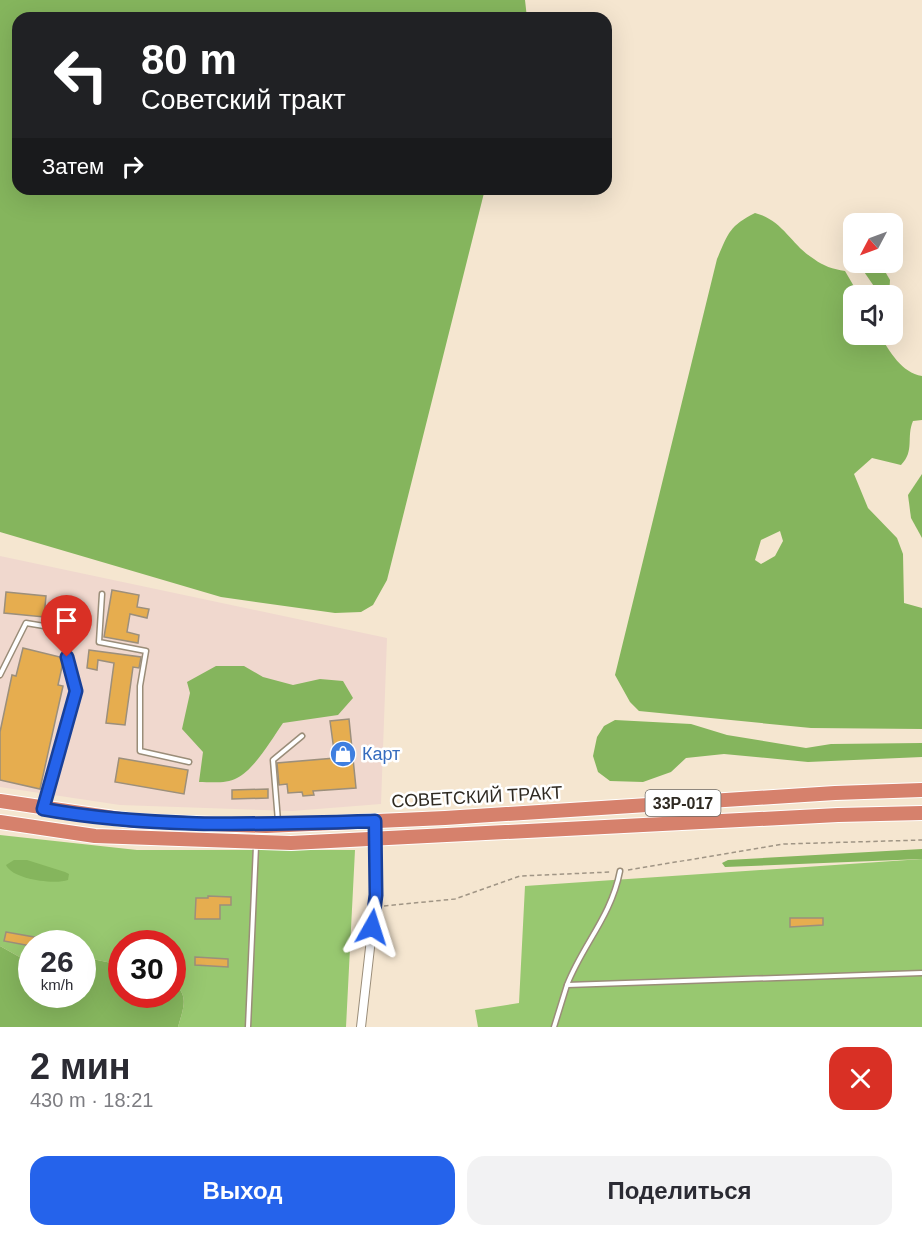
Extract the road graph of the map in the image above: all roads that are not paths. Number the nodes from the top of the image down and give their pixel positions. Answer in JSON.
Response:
{"nodes":[{"id":1,"x":102,"y":594,"type":"dead end"},
{"id":2,"x":0,"y":675,"type":"edge"},
{"id":3,"x":302,"y":736,"type":"dead end"},
{"id":4,"x":189,"y":762,"type":"dead end"},
{"id":5,"x":922,"y":790,"type":"edge"},
{"id":6,"x":0,"y":801,"type":"edge"},
{"id":7,"x":43,"y":809,"type":"junction"},
{"id":8,"x":922,"y":813,"type":"edge"},
{"id":9,"x":375,"y":821,"type":"junction"},
{"id":10,"x":0,"y":822,"type":"edge"},
{"id":11,"x":278,"y":825,"type":"junction"},
{"id":12,"x":375,"y":840,"type":"junction"},
{"id":13,"x":257,"y":842,"type":"junction"},
{"id":14,"x":620,"y":871,"type":"road end"},
{"id":15,"x":922,"y":973,"type":"edge"},
{"id":16,"x":567,"y":985,"type":"junction"},
{"id":17,"x":248,"y":1027,"type":"edge"},
{"id":18,"x":361,"y":1027,"type":"edge"},
{"id":19,"x":554,"y":1027,"type":"edge"}],
"edges":[{"from":1,"to":4,"type":"lane"},
{"from":2,"to":7,"type":"lane"},
{"from":3,"to":11,"type":"lane"},
{"from":5,"to":9,"type":"highway","name":"СОВЕТСКИЙ ТРАКТ","number":"33Р-017"},
{"from":6,"to":7,"type":"highway","name":"СОВЕТСКИЙ ТРАКТ","number":"33Р-017"},
{"from":7,"to":11,"type":"highway","name":"СОВЕТСКИЙ ТРАКТ","number":"33Р-017"},
{"from":8,"to":12,"type":"highway","name":"СОВЕТСКИЙ ТРАКТ","number":"33Р-017"},
{"from":9,"to":11,"type":"highway","name":"СОВЕТСКИЙ ТРАКТ","number":"33Р-017"},
{"from":9,"to":12,"type":"highway"},
{"from":10,"to":13,"type":"highway","name":"СОВЕТСКИЙ ТРАКТ","number":"33Р-017"},
{"from":12,"to":13,"type":"highway","name":"СОВЕТСКИЙ ТРАКТ","number":"33Р-017"},
{"from":12,"to":18,"type":"street"},
{"from":13,"to":17,"type":"lane"},
{"from":14,"to":16,"type":"lane"},
{"from":15,"to":16,"type":"lane"},
{"from":16,"to":19,"type":"lane"}]}
